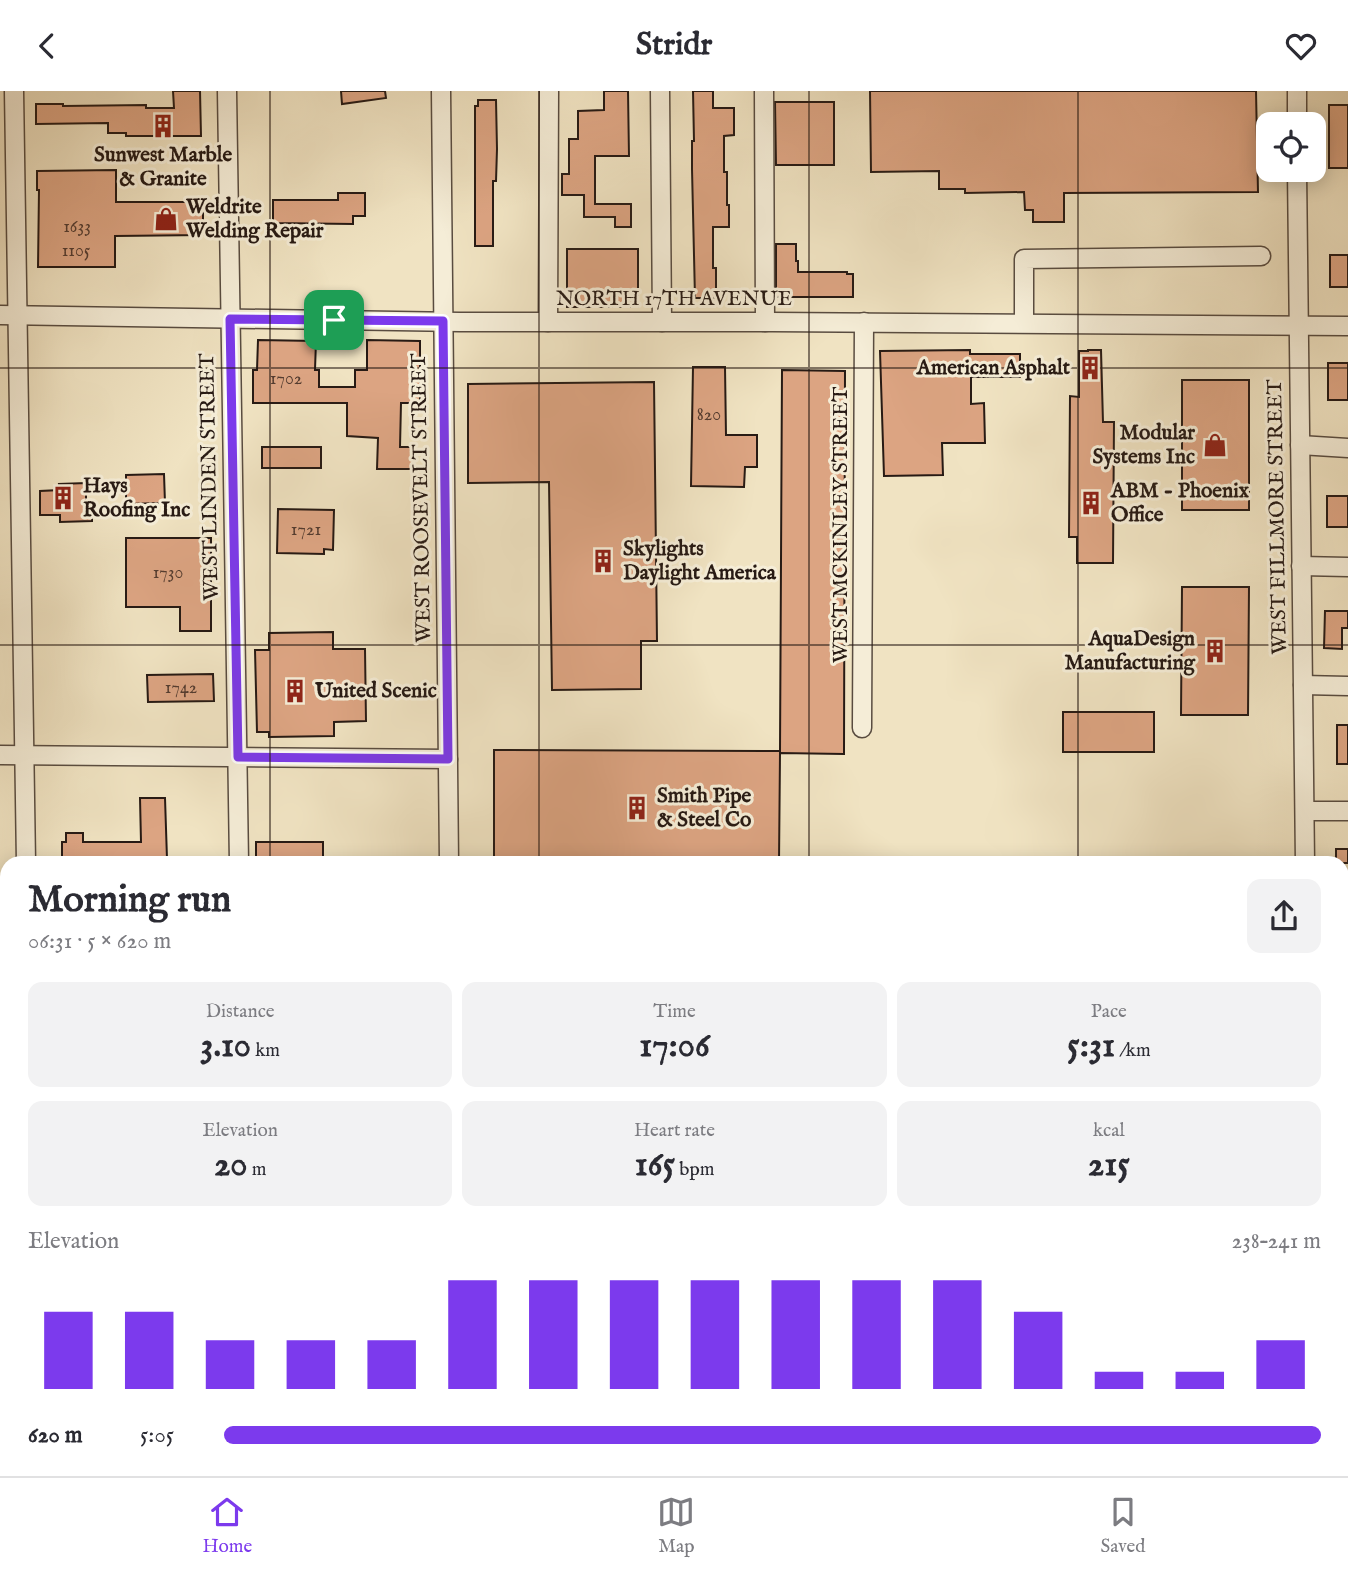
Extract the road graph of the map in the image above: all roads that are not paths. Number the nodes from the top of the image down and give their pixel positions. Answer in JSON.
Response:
{"nodes":[{"id":1,"x":15,"y":91,"type":"edge"},
{"id":2,"x":227,"y":91,"type":"edge"},
{"id":3,"x":441,"y":91,"type":"edge"},
{"id":4,"x":549,"y":91,"type":"edge"},
{"id":5,"x":660,"y":91,"type":"edge"},
{"id":6,"x":764,"y":91,"type":"edge"},
{"id":7,"x":1297,"y":91,"type":"edge"},
{"id":8,"x":1297,"y":112,"type":"edge"},
{"id":9,"x":1297,"y":182,"type":"edge"},
{"id":10,"x":1261,"y":256,"type":"dead end"},
{"id":11,"x":9,"y":315,"type":"edge"},
{"id":12,"x":230,"y":319,"type":"junction"},
{"id":13,"x":443,"y":321,"type":"junction"},
{"id":14,"x":548,"y":322,"type":"junction"},
{"id":15,"x":765,"y":322,"type":"junction"},
{"id":16,"x":662,"y":323,"type":"junction"},
{"id":17,"x":864,"y":323,"type":"junction"},
{"id":18,"x":1024,"y":323,"type":"junction"},
{"id":19,"x":1299,"y":325,"type":"junction"},
{"id":20,"x":1348,"y":326,"type":"edge"},
{"id":21,"x":1300,"y":445,"type":"junction"},
{"id":22,"x":1348,"y":448,"type":"edge"},
{"id":23,"x":1301,"y":566,"type":"junction"},
{"id":24,"x":1348,"y":567,"type":"edge"},
{"id":25,"x":1303,"y":685,"type":"junction"},
{"id":26,"x":1348,"y":686,"type":"edge"},
{"id":27,"x":862,"y":728,"type":"dead end"},
{"id":28,"x":0,"y":755,"type":"edge"},
{"id":29,"x":26,"y":755,"type":"junction"},
{"id":30,"x":238,"y":757,"type":"junction"},
{"id":31,"x":448,"y":759,"type":"junction"},
{"id":32,"x":1305,"y":811,"type":"junction"},
{"id":33,"x":1348,"y":811,"type":"edge"},
{"id":34,"x":26,"y":856,"type":"edge"},
{"id":35,"x":239,"y":856,"type":"edge"},
{"id":36,"x":449,"y":856,"type":"edge"},
{"id":37,"x":1305,"y":856,"type":"edge"}],
"edges":[{"from":1,"to":11,"type":"street"},
{"from":2,"to":12,"type":"street","name":"WEST LINDEN STREET"},
{"from":3,"to":13,"type":"street","name":"WEST ROOSEVELT STREET"},
{"from":4,"to":14,"type":"street"},
{"from":5,"to":16,"type":"street"},
{"from":6,"to":15,"type":"street"},
{"from":7,"to":8,"type":"street"},
{"from":9,"to":19,"type":"street","name":"WEST FILLMORE STREET"},
{"from":10,"to":18,"type":"street"},
{"from":11,"to":12,"type":"street","name":"NORTH 17TH AVENUE"},
{"from":11,"to":29,"type":"street"},
{"from":12,"to":13,"type":"street","name":"NORTH 17TH AVENUE"},
{"from":12,"to":30,"type":"street","name":"WEST LINDEN STREET"},
{"from":13,"to":14,"type":"street","name":"NORTH 17TH AVENUE"},
{"from":13,"to":31,"type":"street","name":"WEST ROOSEVELT STREET"},
{"from":14,"to":16,"type":"street","name":"NORTH 17TH AVENUE"},
{"from":15,"to":16,"type":"street","name":"NORTH 17TH AVENUE"},
{"from":15,"to":17,"type":"street","name":"NORTH 17TH AVENUE"},
{"from":17,"to":18,"type":"street","name":"NORTH 17TH AVENUE"},
{"from":17,"to":27,"type":"street","name":"WEST MCKINLEY STREET"},
{"from":18,"to":19,"type":"street","name":"NORTH 17TH AVENUE"},
{"from":19,"to":20,"type":"street","name":"NORTH 17TH AVENUE"},
{"from":19,"to":21,"type":"street","name":"WEST FILLMORE STREET"},
{"from":21,"to":22,"type":"street"},
{"from":21,"to":23,"type":"street","name":"WEST FILLMORE STREET"},
{"from":23,"to":24,"type":"street"},
{"from":23,"to":25,"type":"street","name":"WEST FILLMORE STREET"},
{"from":25,"to":26,"type":"street"},
{"from":25,"to":32,"type":"street","name":"WEST FILLMORE STREET"},
{"from":28,"to":29,"type":"street"},
{"from":29,"to":30,"type":"street"},
{"from":29,"to":34,"type":"street"},
{"from":30,"to":31,"type":"street"},
{"from":30,"to":35,"type":"street","name":"WEST LINDEN STREET"},
{"from":31,"to":36,"type":"street","name":"WEST ROOSEVELT STREET"},
{"from":32,"to":33,"type":"street"},
{"from":32,"to":37,"type":"street","name":"WEST FILLMORE STREET"}]}
